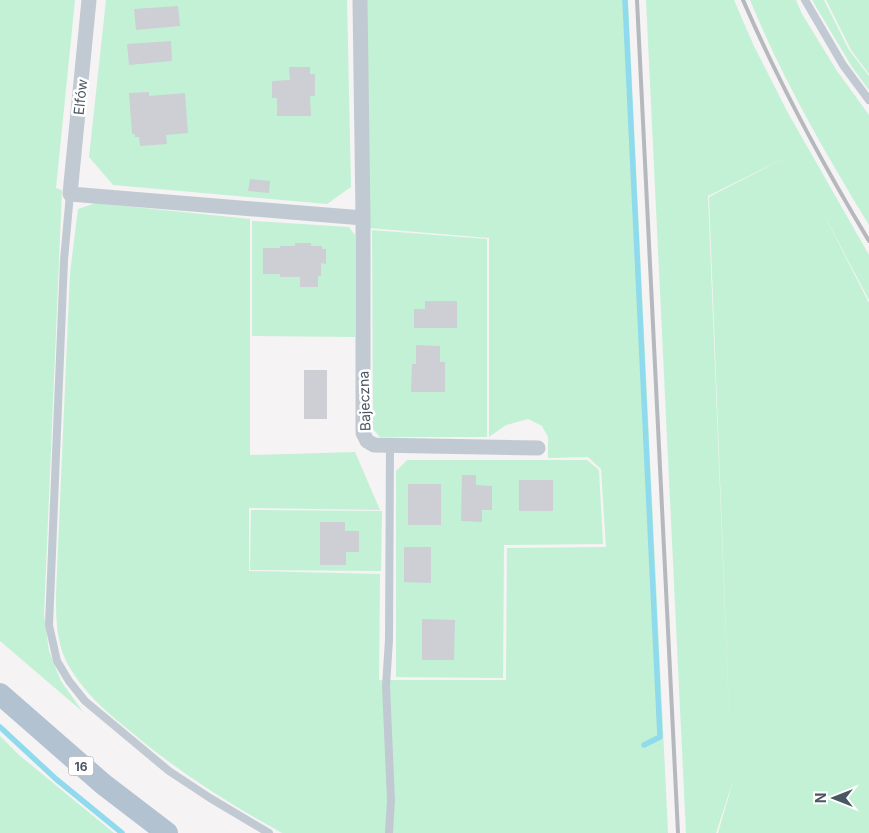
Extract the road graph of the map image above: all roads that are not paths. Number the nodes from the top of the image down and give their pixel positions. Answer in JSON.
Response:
{"nodes":[{"id":1,"x":89,"y":0,"type":"edge"},
{"id":2,"x":360,"y":0,"type":"edge"},
{"id":3,"x":805,"y":0,"type":"edge"},
{"id":4,"x":869,"y":100,"type":"edge"},
{"id":5,"x":70,"y":194,"type":"junction"},
{"id":6,"x":363,"y":218,"type":"junction"},
{"id":7,"x":390,"y":446,"type":"junction"},
{"id":8,"x":538,"y":448,"type":"dead end"},
{"id":9,"x":0,"y":694,"type":"edge"},
{"id":10,"x":167,"y":833,"type":"edge"},
{"id":11,"x":269,"y":833,"type":"edge"},
{"id":12,"x":389,"y":833,"type":"edge"}],
"edges":[{"from":1,"to":5,"type":"street","name":"Elfów"},
{"from":2,"to":6,"type":"street","name":"Bajeczna"},
{"from":3,"to":4,"type":"lane"},
{"from":5,"to":6,"type":"street"},
{"from":5,"to":11,"type":"lane"},
{"from":6,"to":7,"type":"street","name":"Bajeczna"},
{"from":7,"to":8,"type":"street","name":"Bajeczna"},
{"from":7,"to":12,"type":"lane"},
{"from":9,"to":10,"type":"main road","number":"16"}]}
